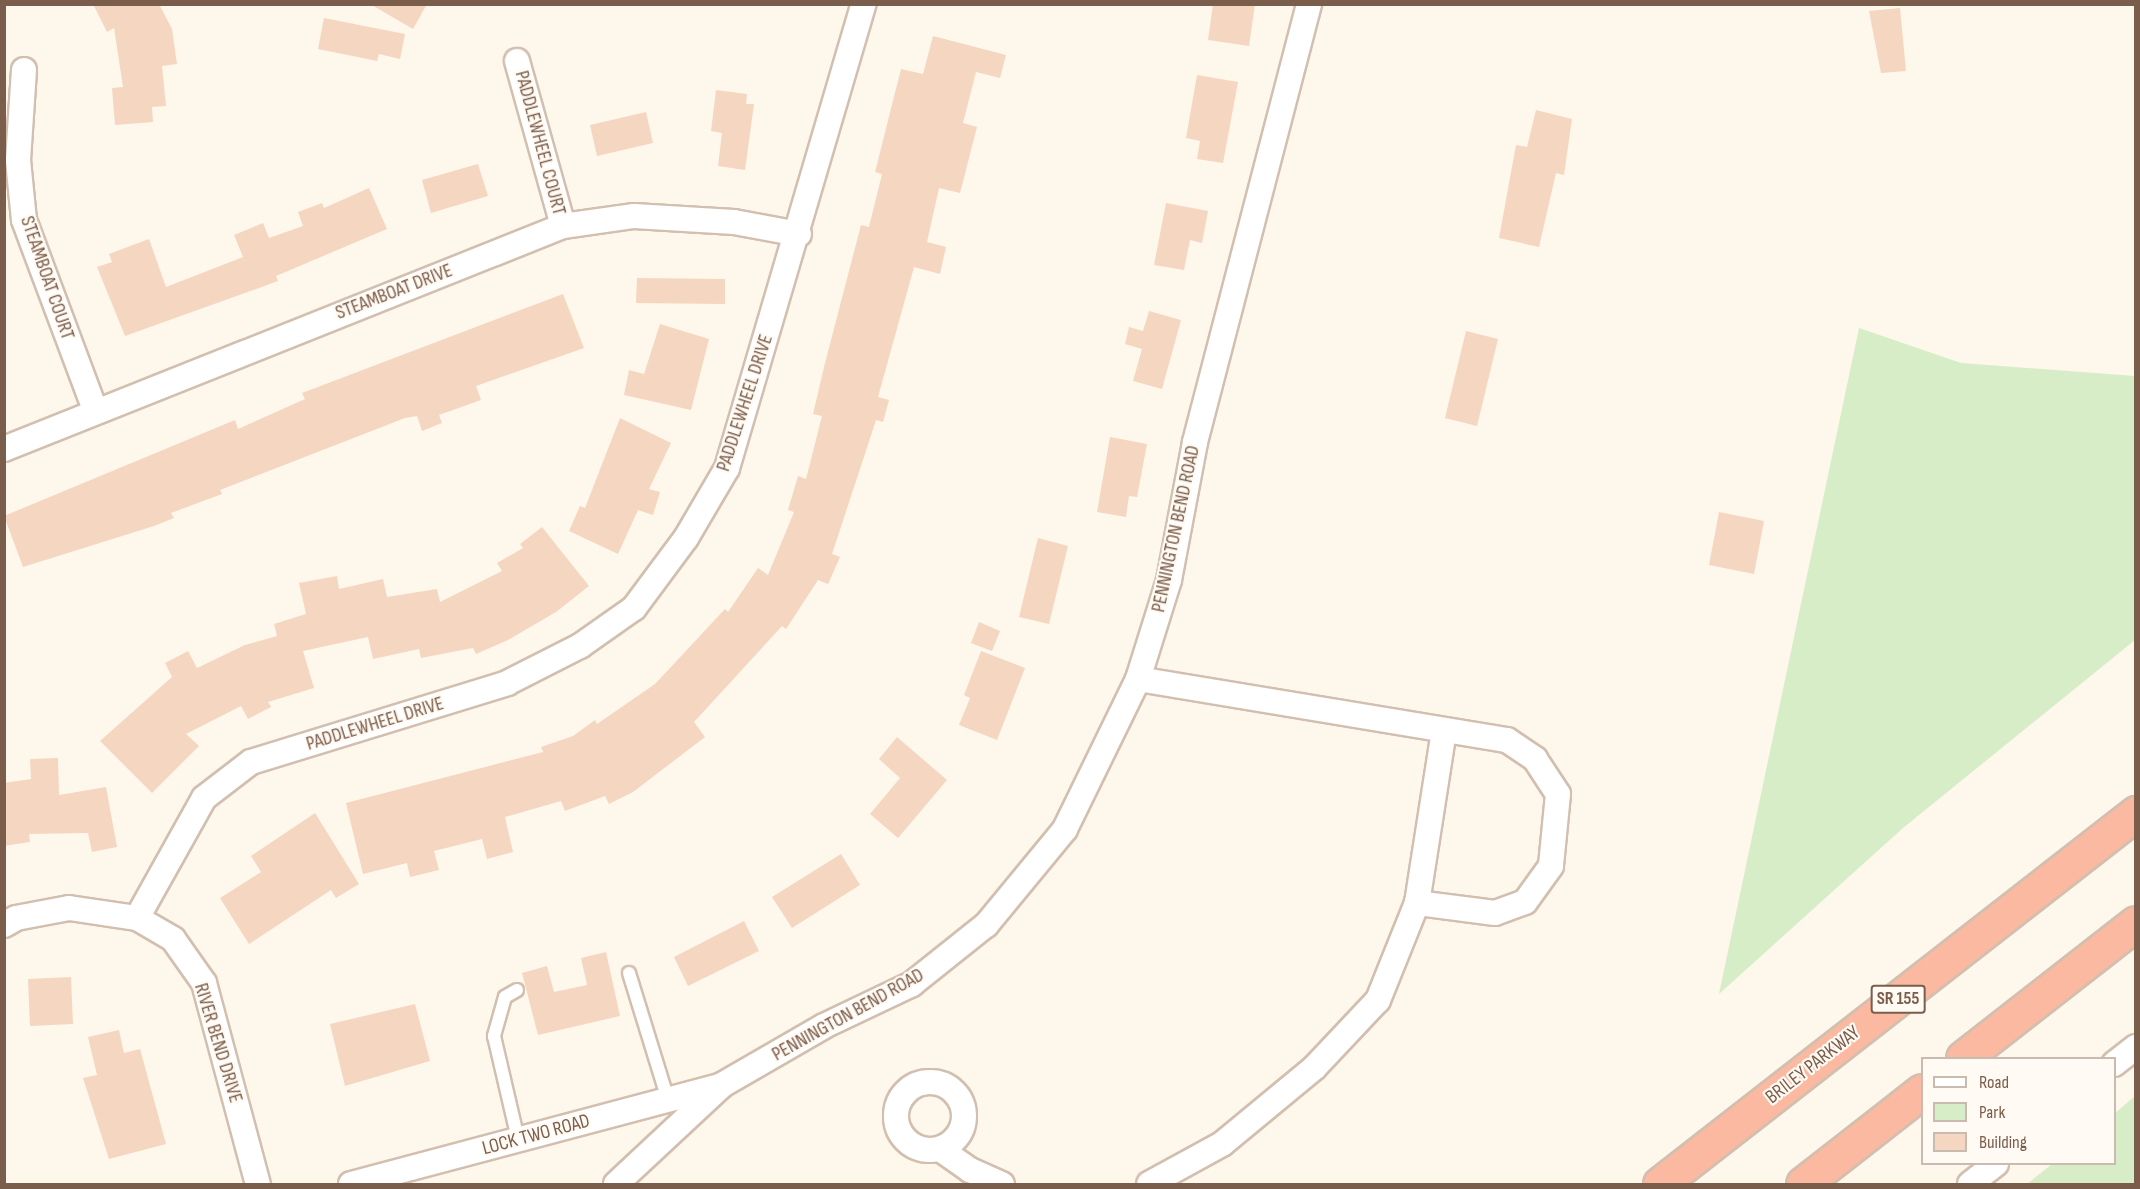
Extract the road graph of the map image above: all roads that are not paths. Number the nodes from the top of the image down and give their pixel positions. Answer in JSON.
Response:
{"nodes":[{"id":1,"x":864,"y":4,"type":"edge"},
{"id":2,"x":1309,"y":4,"type":"edge"},
{"id":3,"x":517,"y":61,"type":"dead end"},
{"id":4,"x":24,"y":70,"type":"dead end"},
{"id":5,"x":563,"y":226,"type":"junction"},
{"id":6,"x":799,"y":234,"type":"junction"},
{"id":7,"x":95,"y":410,"type":"junction"},
{"id":8,"x":4,"y":449,"type":"edge"},
{"id":9,"x":1138,"y":679,"type":"junction"},
{"id":10,"x":1444,"y":730,"type":"junction"},
{"id":11,"x":2136,"y":813,"type":"edge"},
{"id":12,"x":1417,"y":903,"type":"junction"},
{"id":13,"x":137,"y":918,"type":"junction"},
{"id":14,"x":2136,"y":923,"type":"edge"},
{"id":15,"x":4,"y":925,"type":"edge"},
{"id":16,"x":629,"y":973,"type":"dead end"},
{"id":17,"x":517,"y":990,"type":"dead end"},
{"id":18,"x":2136,"y":1047,"type":"edge"},
{"id":19,"x":1966,"y":1057,"type":"edge"},
{"id":20,"x":2116,"y":1064,"type":"edge"},
{"id":21,"x":722,"y":1085,"type":"junction"},
{"id":22,"x":1921,"y":1093,"type":"edge"},
{"id":23,"x":668,"y":1100,"type":"junction"},
{"id":24,"x":518,"y":1139,"type":"junction"},
{"id":25,"x":940,"y":1149,"type":"dead end"},
{"id":26,"x":1995,"y":1165,"type":"edge"},
{"id":27,"x":258,"y":1185,"type":"edge"},
{"id":28,"x":351,"y":1185,"type":"edge"},
{"id":29,"x":616,"y":1185,"type":"edge"},
{"id":30,"x":1002,"y":1185,"type":"edge"},
{"id":31,"x":1149,"y":1185,"type":"edge"},
{"id":32,"x":1660,"y":1185,"type":"edge"},
{"id":33,"x":1803,"y":1185,"type":"edge"},
{"id":34,"x":1970,"y":1185,"type":"edge"}],
"edges":[{"from":1,"to":6,"type":"street","name":"PADDLEWHEEL DRIVE"},
{"from":2,"to":9,"type":"street","name":"PENNINGTON BEND ROAD"},
{"from":3,"to":5,"type":"street","name":"PADDLEWHEEL COURT"},
{"from":4,"to":7,"type":"street","name":"STEAMBOAT COURT"},
{"from":5,"to":6,"type":"street","name":"STEAMBOAT DRIVE"},
{"from":5,"to":7,"type":"street","name":"STEAMBOAT DRIVE"},
{"from":6,"to":13,"type":"street","name":"PADDLEWHEEL DRIVE"},
{"from":7,"to":8,"type":"street","name":"STEAMBOAT DRIVE"},
{"from":9,"to":10,"type":"street"},
{"from":9,"to":21,"type":"street","name":"PENNINGTON BEND ROAD"},
{"from":10,"to":12,"type":"street"},
{"from":10,"to":12,"type":"street"},
{"from":11,"to":32,"type":"highway","name":"BRILEY PARKWAY","number":"SR 155"},
{"from":12,"to":31,"type":"street"},
{"from":13,"to":15,"type":"street","name":"RIVER BEND DRIVE"},
{"from":13,"to":27,"type":"street","name":"RIVER BEND DRIVE"},
{"from":14,"to":19,"type":"highway"},
{"from":16,"to":23,"type":"lane"},
{"from":17,"to":24,"type":"lane"},
{"from":18,"to":20,"type":"street"},
{"from":21,"to":23,"type":"street","name":"LOCK TWO ROAD"},
{"from":21,"to":29,"type":"street","name":"PENNINGTON BEND ROAD"},
{"from":22,"to":33,"type":"highway"},
{"from":23,"to":24,"type":"street","name":"LOCK TWO ROAD"},
{"from":24,"to":28,"type":"street","name":"LOCK TWO ROAD"},
{"from":25,"to":30,"type":"street"},
{"from":26,"to":34,"type":"street"}]}
